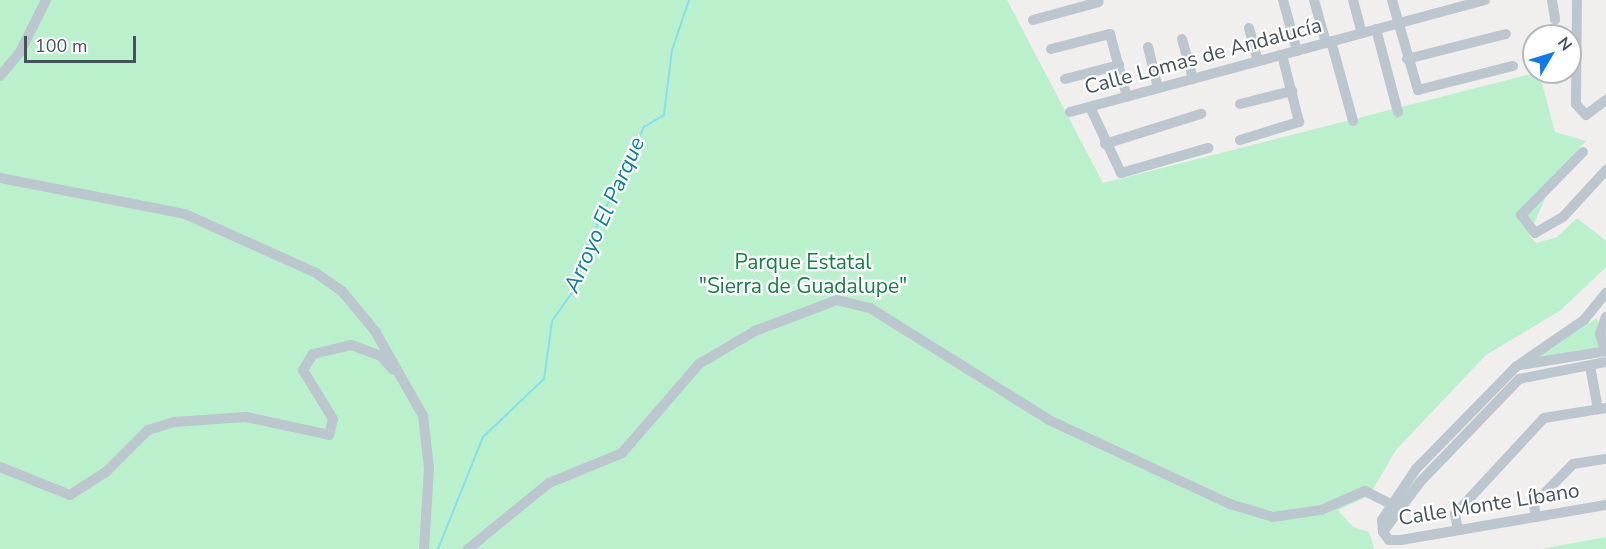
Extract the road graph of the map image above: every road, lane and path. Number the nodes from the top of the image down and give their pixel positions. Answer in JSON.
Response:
{"nodes":[{"id":1,"x":46,"y":0,"type":"edge"},
{"id":2,"x":1283,"y":0,"type":"edge"},
{"id":3,"x":1314,"y":0,"type":"edge"},
{"id":4,"x":1353,"y":0,"type":"edge"},
{"id":5,"x":1392,"y":0,"type":"edge"},
{"id":6,"x":1485,"y":0,"type":"edge"},
{"id":7,"x":1552,"y":0,"type":"edge"},
{"id":8,"x":1577,"y":0,"type":"edge"},
{"id":9,"x":1099,"y":2,"type":"dead end"},
{"id":10,"x":1472,"y":2,"type":"edge"},
{"id":11,"x":1081,"y":3,"type":"edge"},
{"id":12,"x":1033,"y":20,"type":"dead end"},
{"id":13,"x":1555,"y":20,"type":"dead end"},
{"id":14,"x":1398,"y":23,"type":"junction"},
{"id":15,"x":1249,"y":28,"type":"dead end"},
{"id":16,"x":1376,"y":29,"type":"junction"},
{"id":17,"x":1362,"y":33,"type":"junction"},
{"id":18,"x":1506,"y":34,"type":"dead end"},
{"id":19,"x":1182,"y":39,"type":"dead end"},
{"id":20,"x":1328,"y":42,"type":"junction"},
{"id":21,"x":1148,"y":47,"type":"dead end"},
{"id":22,"x":1051,"y":49,"type":"dead end"},
{"id":23,"x":1297,"y":51,"type":"junction"},
{"id":24,"x":1282,"y":55,"type":"junction"},
{"id":25,"x":1407,"y":59,"type":"junction"},
{"id":26,"x":1258,"y":61,"type":"junction"},
{"id":27,"x":1119,"y":65,"type":"junction"},
{"id":28,"x":1513,"y":66,"type":"dead end"},
{"id":29,"x":0,"y":76,"type":"edge"},
{"id":30,"x":1065,"y":79,"type":"dead end"},
{"id":31,"x":1193,"y":79,"type":"junction"},
{"id":32,"x":1158,"y":88,"type":"junction"},
{"id":33,"x":1292,"y":91,"type":"junction"},
{"id":34,"x":1127,"y":97,"type":"junction"},
{"id":35,"x":1606,"y":100,"type":"edge"},
{"id":36,"x":1240,"y":104,"type":"dead end"},
{"id":37,"x":1090,"y":107,"type":"junction"},
{"id":38,"x":1070,"y":112,"type":"dead end"},
{"id":39,"x":1398,"y":112,"type":"dead end"},
{"id":40,"x":1201,"y":114,"type":"dead end"},
{"id":41,"x":1353,"y":121,"type":"dead end"},
{"id":42,"x":1240,"y":140,"type":"dead end"},
{"id":43,"x":1105,"y":144,"type":"junction"},
{"id":44,"x":1208,"y":148,"type":"dead end"},
{"id":45,"x":1583,"y":152,"type":"dead end"},
{"id":46,"x":1606,"y":170,"type":"edge"},
{"id":47,"x":0,"y":178,"type":"edge"},
{"id":48,"x":1606,"y":293,"type":"edge"},
{"id":49,"x":1606,"y":317,"type":"edge"},
{"id":50,"x":1606,"y":351,"type":"edge"},
{"id":51,"x":1606,"y":362,"type":"edge"},
{"id":52,"x":1517,"y":366,"type":"junction"},
{"id":53,"x":1590,"y":366,"type":"junction"},
{"id":54,"x":401,"y":380,"type":"junction"},
{"id":55,"x":1492,"y":399,"type":"junction"},
{"id":56,"x":1602,"y":409,"type":"edge"},
{"id":57,"x":1606,"y":459,"type":"edge"},
{"id":58,"x":0,"y":467,"type":"edge"},
{"id":59,"x":1392,"y":505,"type":"junction"},
{"id":60,"x":1606,"y":505,"type":"edge"},
{"id":61,"x":1536,"y":517,"type":"junction"},
{"id":62,"x":1458,"y":530,"type":"junction"},
{"id":63,"x":1383,"y":532,"type":"junction"},
{"id":64,"x":424,"y":549,"type":"edge"},
{"id":65,"x":468,"y":549,"type":"edge"}],
"edges":[{"from":1,"to":29,"type":"street"},
{"from":2,"to":23,"type":"street"},
{"from":3,"to":20,"type":"street"},
{"from":4,"to":17,"type":"street"},
{"from":5,"to":14,"type":"street"},
{"from":6,"to":10,"type":"street","name":"Calle Lomas de Andalucía"},
{"from":7,"to":13,"type":"street"},
{"from":8,"to":35,"type":"street"},
{"from":9,"to":11,"type":"street"},
{"from":10,"to":14,"type":"street","name":"Calle Lomas de Andalucía"},
{"from":11,"to":12,"type":"street"},
{"from":14,"to":16,"type":"street","name":"Calle Lomas de Andalucía"},
{"from":14,"to":25,"type":"street"},
{"from":15,"to":26,"type":"street"},
{"from":16,"to":17,"type":"street","name":"Calle Lomas de Andalucía"},
{"from":16,"to":39,"type":"street"},
{"from":17,"to":20,"type":"street","name":"Calle Lomas de Andalucía"},
{"from":18,"to":25,"type":"street"},
{"from":19,"to":31,"type":"street"},
{"from":20,"to":23,"type":"street","name":"Calle Lomas de Andalucía"},
{"from":20,"to":41,"type":"street"},
{"from":21,"to":32,"type":"street"},
{"from":22,"to":27,"type":"street"},
{"from":23,"to":24,"type":"street","name":"Calle Lomas de Andalucía"},
{"from":24,"to":26,"type":"street","name":"Calle Lomas de Andalucía"},
{"from":24,"to":33,"type":"street"},
{"from":25,"to":28,"type":"street"},
{"from":26,"to":31,"type":"street","name":"Calle Lomas de Andalucía"},
{"from":27,"to":30,"type":"street"},
{"from":27,"to":34,"type":"street"},
{"from":31,"to":32,"type":"street","name":"Calle Lomas de Andalucía"},
{"from":32,"to":34,"type":"street","name":"Calle Lomas de Andalucía"},
{"from":33,"to":36,"type":"street"},
{"from":33,"to":42,"type":"street"},
{"from":34,"to":37,"type":"street","name":"Calle Lomas de Andalucía"},
{"from":37,"to":38,"type":"street","name":"Calle Lomas de Andalucía"},
{"from":37,"to":43,"type":"street"},
{"from":40,"to":43,"type":"street"},
{"from":43,"to":44,"type":"street"},
{"from":45,"to":46,"type":"street"},
{"from":47,"to":54,"type":"street"},
{"from":48,"to":52,"type":"street"},
{"from":49,"to":50,"type":"street"},
{"from":50,"to":52,"type":"street"},
{"from":51,"to":53,"type":"street"},
{"from":52,"to":55,"type":"street"},
{"from":53,"to":55,"type":"street"},
{"from":53,"to":56,"type":"street"},
{"from":54,"to":58,"type":"street"},
{"from":54,"to":64,"type":"street"},
{"from":55,"to":59,"type":"street"},
{"from":55,"to":63,"type":"street"},
{"from":56,"to":62,"type":"street"},
{"from":57,"to":61,"type":"street"},
{"from":59,"to":63,"type":"street"},
{"from":59,"to":65,"type":"street"},
{"from":60,"to":61,"type":"street","name":"Calle Monte Líbano"},
{"from":61,"to":62,"type":"street","name":"Calle Monte Líbano"},
{"from":62,"to":63,"type":"street","name":"Calle Monte Líbano"}]}
